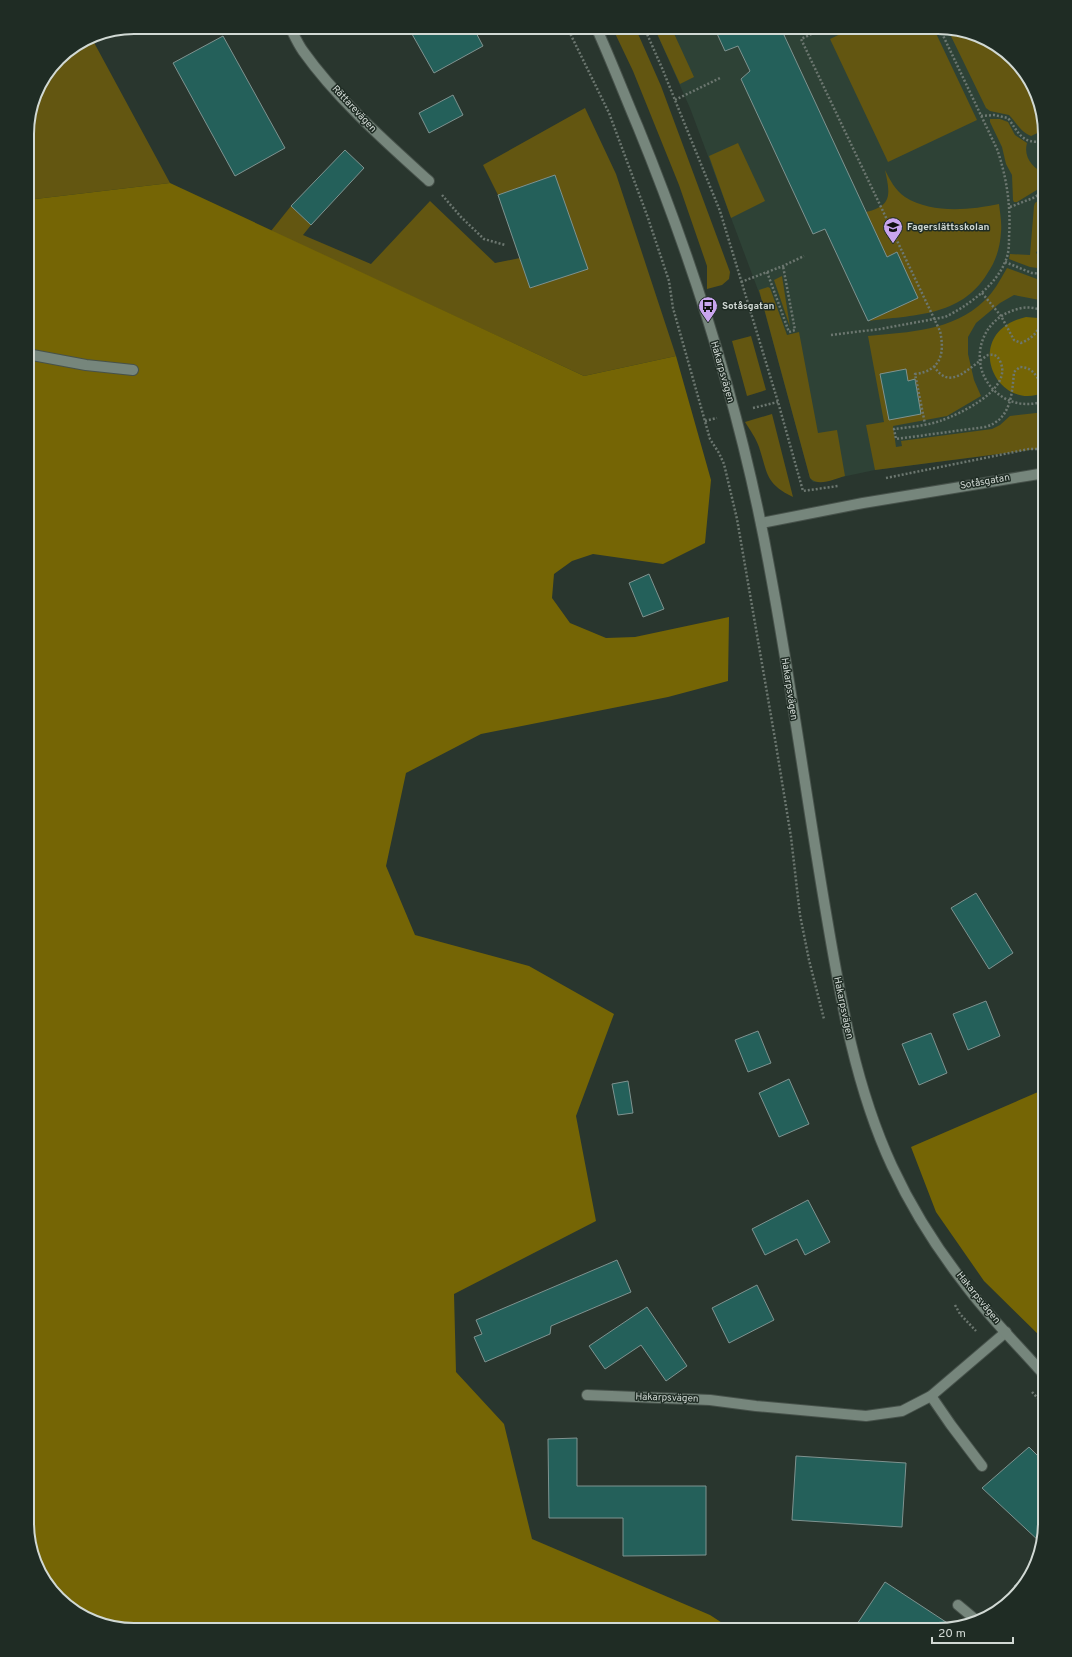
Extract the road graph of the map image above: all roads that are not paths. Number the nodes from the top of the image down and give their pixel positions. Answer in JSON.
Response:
{"nodes":[{"id":1,"x":294,"y":34,"type":"edge"},
{"id":2,"x":599,"y":34,"type":"edge"},
{"id":3,"x":429,"y":182,"type":"road end"},
{"id":4,"x":34,"y":355,"type":"edge"},
{"id":5,"x":133,"y":370,"type":"dead end"},
{"id":6,"x":1038,"y":474,"type":"edge"},
{"id":7,"x":761,"y":523,"type":"junction"},
{"id":8,"x":1006,"y":1332,"type":"junction"},
{"id":9,"x":1038,"y":1368,"type":"edge"},
{"id":10,"x":587,"y":1395,"type":"dead end"},
{"id":11,"x":931,"y":1396,"type":"junction"},
{"id":12,"x":982,"y":1466,"type":"dead end"},
{"id":13,"x":958,"y":1605,"type":"dead end"},
{"id":14,"x":972,"y":1617,"type":"edge"}],
"edges":[{"from":1,"to":3,"type":"street","name":"Rättarevägen"},
{"from":2,"to":7,"type":"street","name":"Hakarpsvägen"},
{"from":4,"to":5,"type":"street"},
{"from":6,"to":7,"type":"street","name":"Sotåsgatan"},
{"from":7,"to":8,"type":"street","name":"Hakarpsvägen"},
{"from":8,"to":9,"type":"street","name":"Hakarpsvägen"},
{"from":8,"to":11,"type":"street","name":"Hakarpsvägen"},
{"from":10,"to":11,"type":"street","name":"Hakarpsvägen"},
{"from":11,"to":12,"type":"street"},
{"from":13,"to":14,"type":"street"}]}
